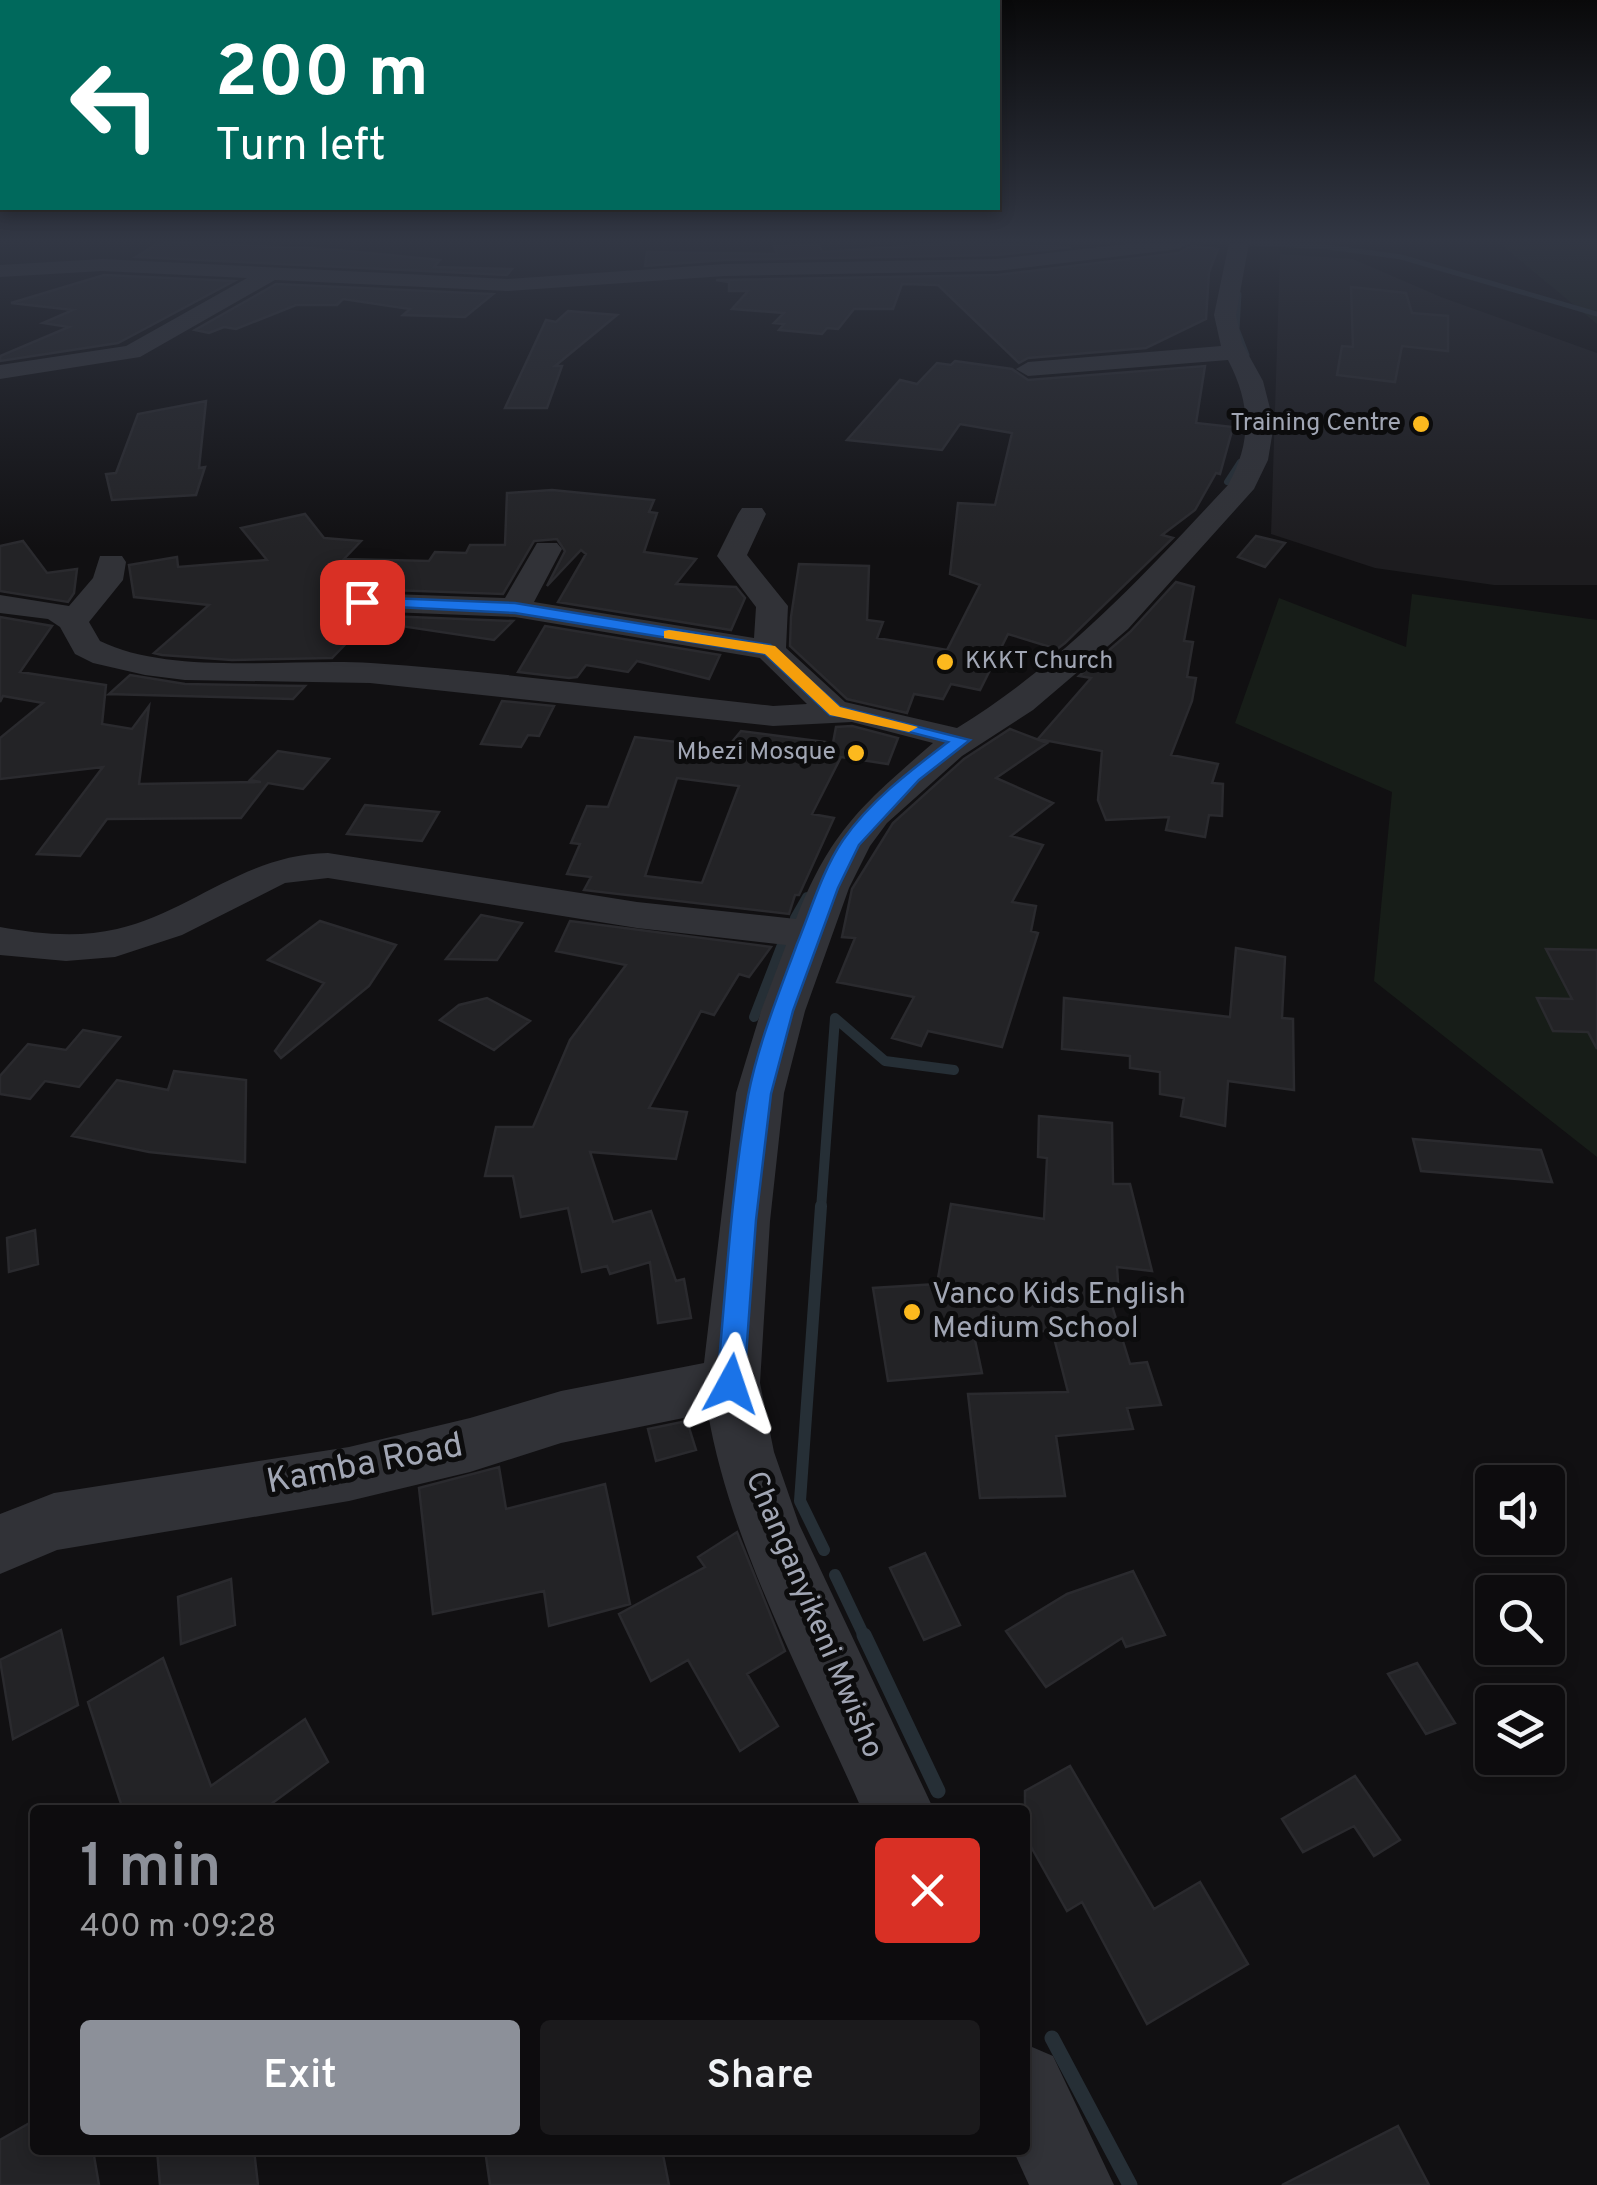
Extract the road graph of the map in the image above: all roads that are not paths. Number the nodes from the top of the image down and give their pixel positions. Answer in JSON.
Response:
{"nodes":[{"id":1,"x":144,"y":345,"type":"edge"},
{"id":2,"x":1234,"y":345,"type":"edge"},
{"id":3,"x":1236,"y":352,"type":"junction"},
{"id":4,"x":6,"y":368,"type":"edge"},
{"id":5,"x":1028,"y":370,"type":"dead end"},
{"id":6,"x":752,"y":514,"type":"dead end"},
{"id":7,"x":546,"y":549,"type":"dead end"},
{"id":8,"x":111,"y":562,"type":"dead end"},
{"id":9,"x":362,"y":602,"type":"dead end"},
{"id":10,"x":0,"y":604,"type":"edge"},
{"id":11,"x":515,"y":608,"type":"junction"},
{"id":12,"x":73,"y":620,"type":"junction"},
{"id":13,"x":770,"y":650,"type":"junction"},
{"id":14,"x":836,"y":712,"type":"junction"},
{"id":15,"x":962,"y":740,"type":"junction"},
{"id":16,"x":814,"y":934,"type":"junction"},
{"id":17,"x":0,"y":941,"type":"edge"},
{"id":18,"x":731,"y":1384,"type":"junction"},
{"id":19,"x":0,"y":1544,"type":"edge"},
{"id":20,"x":896,"y":1805,"type":"edge"},
{"id":21,"x":1030,"y":2095,"type":"edge"},
{"id":22,"x":1072,"y":2185,"type":"edge"}],
"edges":[{"from":1,"to":4,"type":"street"},
{"from":2,"to":3,"type":"street","name":"Changanyikeni Mwisho"},
{"from":3,"to":5,"type":"street"},
{"from":3,"to":15,"type":"street","name":"Changanyikeni Mwisho"},
{"from":6,"to":13,"type":"street"},
{"from":7,"to":11,"type":"street"},
{"from":8,"to":12,"type":"street"},
{"from":9,"to":11,"type":"street"},
{"from":10,"to":12,"type":"street"},
{"from":11,"to":13,"type":"street"},
{"from":12,"to":14,"type":"street"},
{"from":13,"to":14,"type":"street"},
{"from":14,"to":15,"type":"street"},
{"from":15,"to":16,"type":"street","name":"Changanyikeni Mwisho"},
{"from":16,"to":17,"type":"street"},
{"from":16,"to":18,"type":"street","name":"Changanyikeni Mwisho"},
{"from":18,"to":19,"type":"street","name":"Kamba Road"},
{"from":18,"to":20,"type":"street","name":"Changanyikeni Mwisho"},
{"from":21,"to":22,"type":"street"}]}
